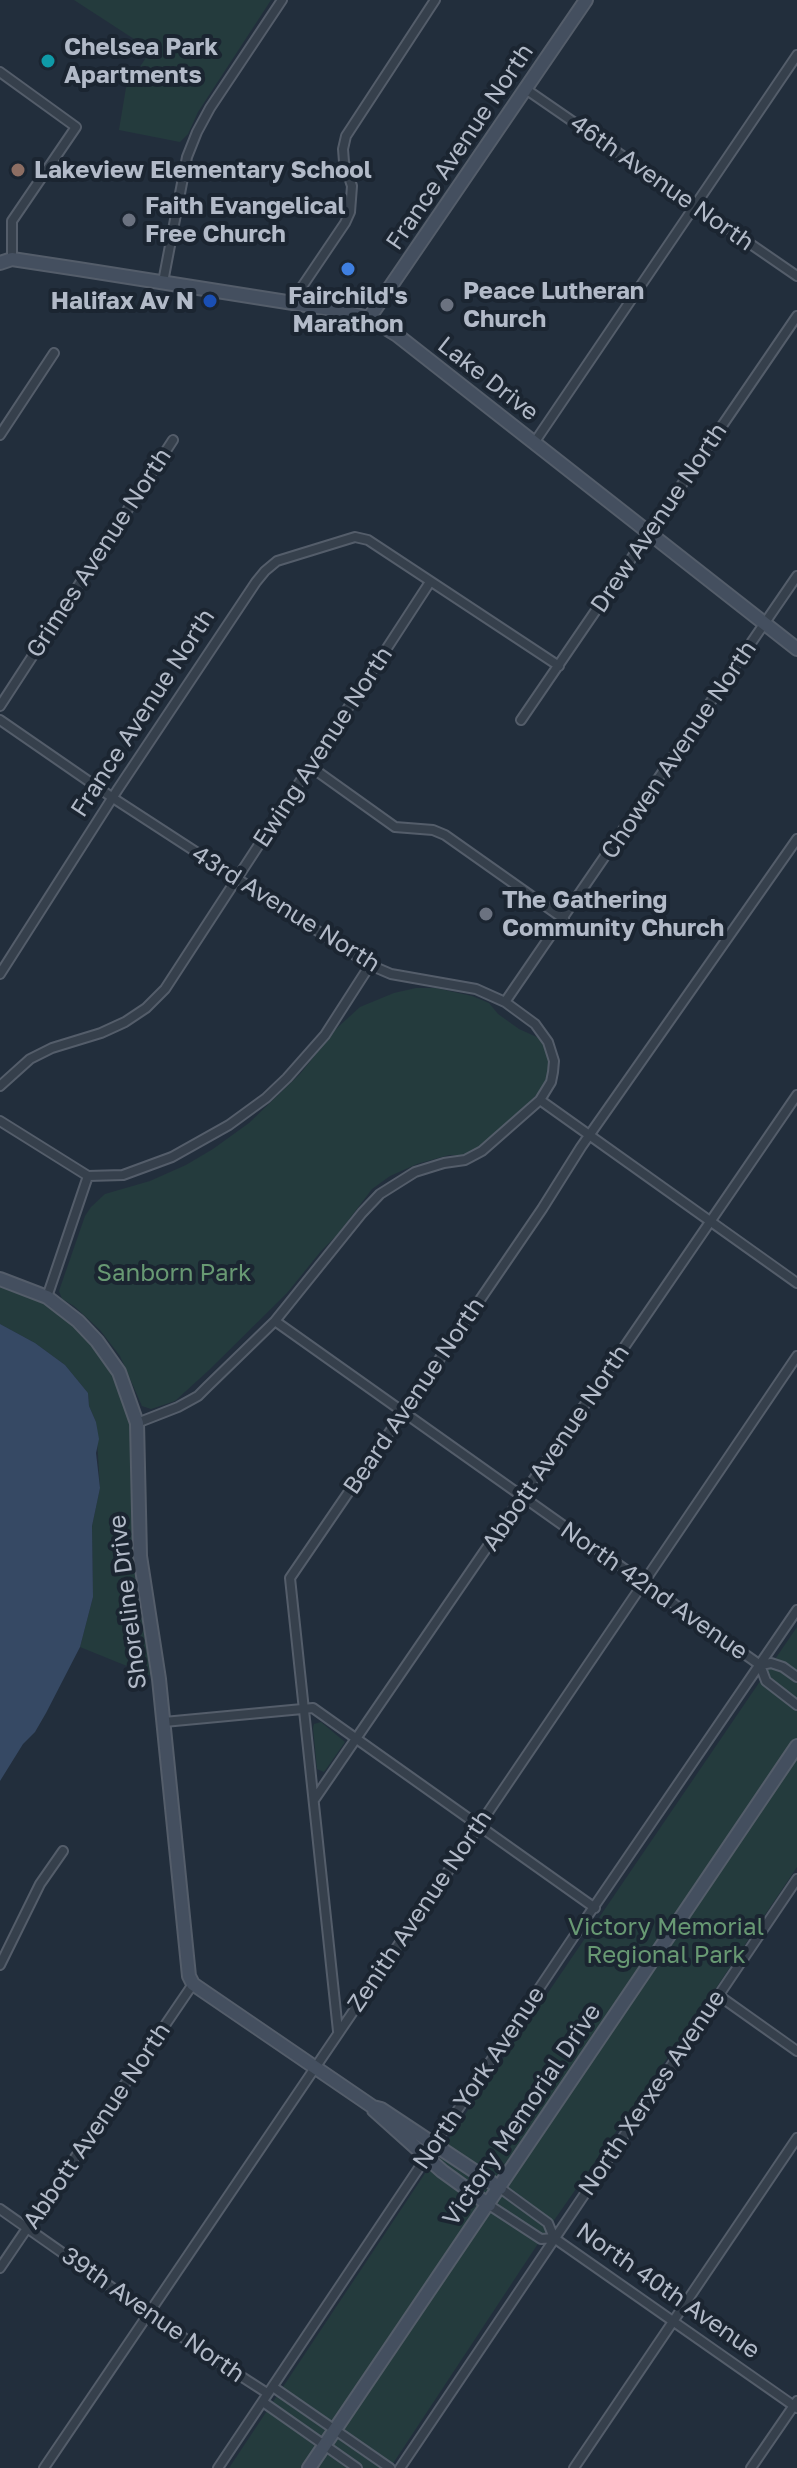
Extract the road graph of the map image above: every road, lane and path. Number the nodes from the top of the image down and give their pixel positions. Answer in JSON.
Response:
{"nodes":[{"id":1,"x":282,"y":0,"type":"edge"},
{"id":2,"x":435,"y":0,"type":"edge"},
{"id":3,"x":586,"y":0,"type":"edge"},
{"id":4,"x":797,"y":55,"type":"edge"},
{"id":5,"x":0,"y":72,"type":"edge"},
{"id":6,"x":527,"y":90,"type":"junction"},
{"id":7,"x":695,"y":207,"type":"junction"},
{"id":8,"x":6,"y":261,"type":"edge"},
{"id":9,"x":797,"y":276,"type":"edge"},
{"id":10,"x":163,"y":282,"type":"junction"},
{"id":11,"x":291,"y":303,"type":"junction"},
{"id":12,"x":797,"y":316,"type":"edge"},
{"id":13,"x":369,"y":318,"type":"junction"},
{"id":14,"x":54,"y":353,"type":"dead end"},
{"id":15,"x":1,"y":431,"type":"edge"},
{"id":16,"x":173,"y":440,"type":"dead end"},
{"id":17,"x":534,"y":443,"type":"junction"},
{"id":18,"x":649,"y":533,"type":"junction"},
{"id":19,"x":797,"y":576,"type":"edge"},
{"id":20,"x":430,"y":582,"type":"junction"},
{"id":21,"x":764,"y":624,"type":"junction"},
{"id":22,"x":797,"y":649,"type":"edge"},
{"id":23,"x":559,"y":666,"type":"junction"},
{"id":24,"x":0,"y":706,"type":"edge"},
{"id":25,"x":0,"y":720,"type":"edge"},
{"id":26,"x":521,"y":720,"type":"dead end"},
{"id":27,"x":311,"y":767,"type":"junction"},
{"id":28,"x":113,"y":798,"type":"junction"},
{"id":29,"x":797,"y":839,"type":"edge"},
{"id":30,"x":237,"y":879,"type":"junction"},
{"id":31,"x":564,"y":919,"type":"junction"},
{"id":32,"x":370,"y":965,"type":"junction"},
{"id":33,"x":0,"y":974,"type":"edge"},
{"id":34,"x":505,"y":1002,"type":"junction"},
{"id":35,"x":0,"y":1086,"type":"edge"},
{"id":36,"x":797,"y":1095,"type":"edge"},
{"id":37,"x":540,"y":1100,"type":"junction"},
{"id":38,"x":0,"y":1121,"type":"edge"},
{"id":39,"x":589,"y":1136,"type":"junction"},
{"id":40,"x":88,"y":1176,"type":"junction"},
{"id":41,"x":711,"y":1221,"type":"junction"},
{"id":42,"x":0,"y":1279,"type":"edge"},
{"id":43,"x":797,"y":1283,"type":"edge"},
{"id":44,"x":47,"y":1297,"type":"junction"},
{"id":45,"x":275,"y":1321,"type":"junction"},
{"id":46,"x":797,"y":1356,"type":"edge"},
{"id":47,"x":403,"y":1412,"type":"junction"},
{"id":48,"x":137,"y":1423,"type":"junction"},
{"id":49,"x":523,"y":1497,"type":"junction"},
{"id":50,"x":643,"y":1583,"type":"junction"},
{"id":51,"x":797,"y":1610,"type":"edge"},
{"id":52,"x":760,"y":1665,"type":"junction"},
{"id":53,"x":797,"y":1677,"type":"edge"},
{"id":54,"x":797,"y":1705,"type":"edge"},
{"id":55,"x":304,"y":1709,"type":"junction"},
{"id":56,"x":164,"y":1722,"type":"junction"},
{"id":57,"x":356,"y":1739,"type":"junction"},
{"id":58,"x":797,"y":1746,"type":"edge"},
{"id":59,"x":313,"y":1801,"type":"junction"},
{"id":60,"x":479,"y":1825,"type":"junction"},
{"id":61,"x":63,"y":1851,"type":"dead end"},
{"id":62,"x":797,"y":1879,"type":"edge"},
{"id":63,"x":595,"y":1908,"type":"junction"},
{"id":64,"x":0,"y":1965,"type":"edge"},
{"id":65,"x":193,"y":1984,"type":"junction"},
{"id":66,"x":718,"y":1995,"type":"junction"},
{"id":67,"x":338,"y":2031,"type":"junction"},
{"id":68,"x":797,"y":2051,"type":"edge"},
{"id":69,"x":314,"y":2067,"type":"junction"},
{"id":70,"x":373,"y":2107,"type":"junction"},
{"id":71,"x":797,"y":2138,"type":"edge"},
{"id":72,"x":435,"y":2144,"type":"junction"},
{"id":73,"x":426,"y":2157,"type":"junction"},
{"id":74,"x":500,"y":2188,"type":"junction"},
{"id":75,"x":489,"y":2205,"type":"junction"},
{"id":76,"x":0,"y":2209,"type":"edge"},
{"id":77,"x":27,"y":2228,"type":"junction"},
{"id":78,"x":554,"y":2238,"type":"junction"},
{"id":79,"x":0,"y":2268,"type":"edge"},
{"id":80,"x":149,"y":2314,"type":"junction"},
{"id":81,"x":673,"y":2321,"type":"junction"},
{"id":82,"x":267,"y":2394,"type":"junction"},
{"id":83,"x":796,"y":2405,"type":"edge"},
{"id":84,"x":335,"y":2428,"type":"junction"},
{"id":85,"x":324,"y":2446,"type":"junction"},
{"id":86,"x":44,"y":2468,"type":"edge"},
{"id":87,"x":218,"y":2468,"type":"edge"},
{"id":88,"x":309,"y":2468,"type":"edge"},
{"id":89,"x":357,"y":2468,"type":"edge"},
{"id":90,"x":390,"y":2468,"type":"edge"},
{"id":91,"x":400,"y":2468,"type":"edge"},
{"id":92,"x":574,"y":2468,"type":"edge"},
{"id":93,"x":751,"y":2468,"type":"edge"}],
"edges":[{"from":1,"to":10,"type":"street"},
{"from":2,"to":11,"type":"street"},
{"from":3,"to":6,"type":"street","name":"France Avenue North"},
{"from":4,"to":7,"type":"street"},
{"from":5,"to":8,"type":"street"},
{"from":6,"to":7,"type":"street","name":"46th Avenue North"},
{"from":6,"to":13,"type":"street","name":"France Avenue North"},
{"from":7,"to":9,"type":"street","name":"46th Avenue North"},
{"from":7,"to":17,"type":"street"},
{"from":8,"to":10,"type":"street","name":"Lake Drive"},
{"from":10,"to":11,"type":"street","name":"Lake Drive"},
{"from":11,"to":13,"type":"street","name":"Lake Drive"},
{"from":12,"to":18,"type":"street","name":"Drew Avenue North"},
{"from":13,"to":17,"type":"street","name":"Lake Drive"},
{"from":14,"to":15,"type":"street"},
{"from":16,"to":24,"type":"street","name":"Grimes Avenue North"},
{"from":17,"to":18,"type":"street","name":"Lake Drive"},
{"from":18,"to":21,"type":"street","name":"Lake Drive"},
{"from":18,"to":23,"type":"street","name":"Drew Avenue North"},
{"from":19,"to":21,"type":"street","name":"Chowen Avenue North"},
{"from":20,"to":23,"type":"street"},
{"from":20,"to":27,"type":"street","name":"Ewing Avenue North"},
{"from":20,"to":28,"type":"street","name":"France Avenue North"},
{"from":21,"to":22,"type":"street","name":"Lake Drive"},
{"from":21,"to":31,"type":"street","name":"Chowen Avenue North"},
{"from":23,"to":26,"type":"street","name":"Drew Avenue North"},
{"from":25,"to":28,"type":"street","name":"43rd Avenue North"},
{"from":27,"to":30,"type":"street","name":"Ewing Avenue North"},
{"from":27,"to":31,"type":"street"},
{"from":28,"to":30,"type":"street","name":"43rd Avenue North"},
{"from":28,"to":33,"type":"street","name":"France Avenue North"},
{"from":29,"to":39,"type":"street","name":"Beard Avenue North"},
{"from":30,"to":32,"type":"street","name":"43rd Avenue North"},
{"from":30,"to":35,"type":"street","name":"Ewing Avenue North"},
{"from":31,"to":34,"type":"street","name":"Chowen Avenue North"},
{"from":32,"to":34,"type":"street","name":"43rd Avenue North"},
{"from":32,"to":40,"type":"street"},
{"from":34,"to":37,"type":"street","name":"43rd Avenue North"},
{"from":36,"to":41,"type":"street","name":"Abbott Avenue North"},
{"from":37,"to":39,"type":"street"},
{"from":37,"to":45,"type":"street"},
{"from":38,"to":40,"type":"street"},
{"from":39,"to":41,"type":"street"},
{"from":39,"to":47,"type":"street","name":"Beard Avenue North"},
{"from":40,"to":44,"type":"street"},
{"from":41,"to":43,"type":"street"},
{"from":41,"to":49,"type":"street","name":"Abbott Avenue North"},
{"from":42,"to":44,"type":"street","name":"Shoreline Drive"},
{"from":44,"to":48,"type":"street","name":"Shoreline Drive"},
{"from":45,"to":47,"type":"street","name":"North 42nd Avenue"},
{"from":45,"to":48,"type":"street"},
{"from":46,"to":50,"type":"street","name":"Zenith Avenue North"},
{"from":47,"to":49,"type":"street","name":"North 42nd Avenue"},
{"from":47,"to":55,"type":"street","name":"Beard Avenue North"},
{"from":48,"to":56,"type":"street","name":"Shoreline Drive"},
{"from":49,"to":50,"type":"street","name":"North 42nd Avenue"},
{"from":49,"to":57,"type":"street","name":"Abbott Avenue North"},
{"from":50,"to":52,"type":"street","name":"North 42nd Avenue"},
{"from":50,"to":60,"type":"street","name":"Zenith Avenue North"},
{"from":51,"to":52,"type":"street","name":"North York Avenue"},
{"from":52,"to":53,"type":"street","name":"North 42nd Avenue"},
{"from":52,"to":54,"type":"street","name":"North 42nd Avenue"},
{"from":52,"to":63,"type":"street","name":"North York Avenue"},
{"from":55,"to":56,"type":"street"},
{"from":55,"to":57,"type":"street"},
{"from":55,"to":59,"type":"street","name":"Beard Avenue North"},
{"from":56,"to":65,"type":"street","name":"Shoreline Drive"},
{"from":57,"to":59,"type":"street","name":"Abbott Avenue North"},
{"from":57,"to":60,"type":"street"},
{"from":58,"to":74,"type":"street","name":"Victory Memorial Drive"},
{"from":59,"to":67,"type":"street","name":"Beard Avenue North"},
{"from":60,"to":63,"type":"street"},
{"from":60,"to":67,"type":"street","name":"Zenith Avenue North"},
{"from":61,"to":64,"type":"street"},
{"from":62,"to":66,"type":"street","name":"North Xerxes Avenue"},
{"from":63,"to":72,"type":"street","name":"North York Avenue"},
{"from":65,"to":69,"type":"street"},
{"from":65,"to":77,"type":"street","name":"Abbott Avenue North"},
{"from":66,"to":68,"type":"street"},
{"from":66,"to":78,"type":"street","name":"North Xerxes Avenue"},
{"from":67,"to":69,"type":"street","name":"Zenith Avenue North"},
{"from":69,"to":70,"type":"street"},
{"from":69,"to":80,"type":"street","name":"Zenith Avenue North"},
{"from":70,"to":72,"type":"street","name":"North 40th Avenue"},
{"from":70,"to":73,"type":"street","name":"North 40th Avenue"},
{"from":71,"to":81,"type":"street"},
{"from":72,"to":73,"type":"street","name":"North York Avenue"},
{"from":72,"to":74,"type":"street","name":"North 40th Avenue"},
{"from":73,"to":75,"type":"street","name":"North 40th Avenue"},
{"from":73,"to":82,"type":"street","name":"North York Avenue"},
{"from":74,"to":75,"type":"street","name":"Victory Memorial Drive"},
{"from":74,"to":78,"type":"street","name":"North 40th Avenue"},
{"from":75,"to":78,"type":"street","name":"North 40th Avenue"},
{"from":75,"to":84,"type":"street","name":"Victory Memorial Drive"},
{"from":76,"to":77,"type":"street","name":"39th Avenue North"},
{"from":77,"to":79,"type":"street","name":"Abbott Avenue North"},
{"from":77,"to":80,"type":"street","name":"39th Avenue North"},
{"from":78,"to":81,"type":"street","name":"North 40th Avenue"},
{"from":78,"to":91,"type":"street","name":"North Xerxes Avenue"},
{"from":80,"to":82,"type":"street","name":"39th Avenue North"},
{"from":80,"to":86,"type":"street","name":"Zenith Avenue North"},
{"from":81,"to":83,"type":"street","name":"North 40th Avenue"},
{"from":81,"to":92,"type":"street"},
{"from":82,"to":84,"type":"street"},
{"from":82,"to":85,"type":"street"},
{"from":82,"to":87,"type":"street","name":"North York Avenue"},
{"from":83,"to":93,"type":"street"},
{"from":84,"to":85,"type":"street","name":"Victory Memorial Drive"},
{"from":84,"to":90,"type":"street"},
{"from":85,"to":88,"type":"street","name":"Victory Memorial Drive"},
{"from":85,"to":89,"type":"street"}]}
